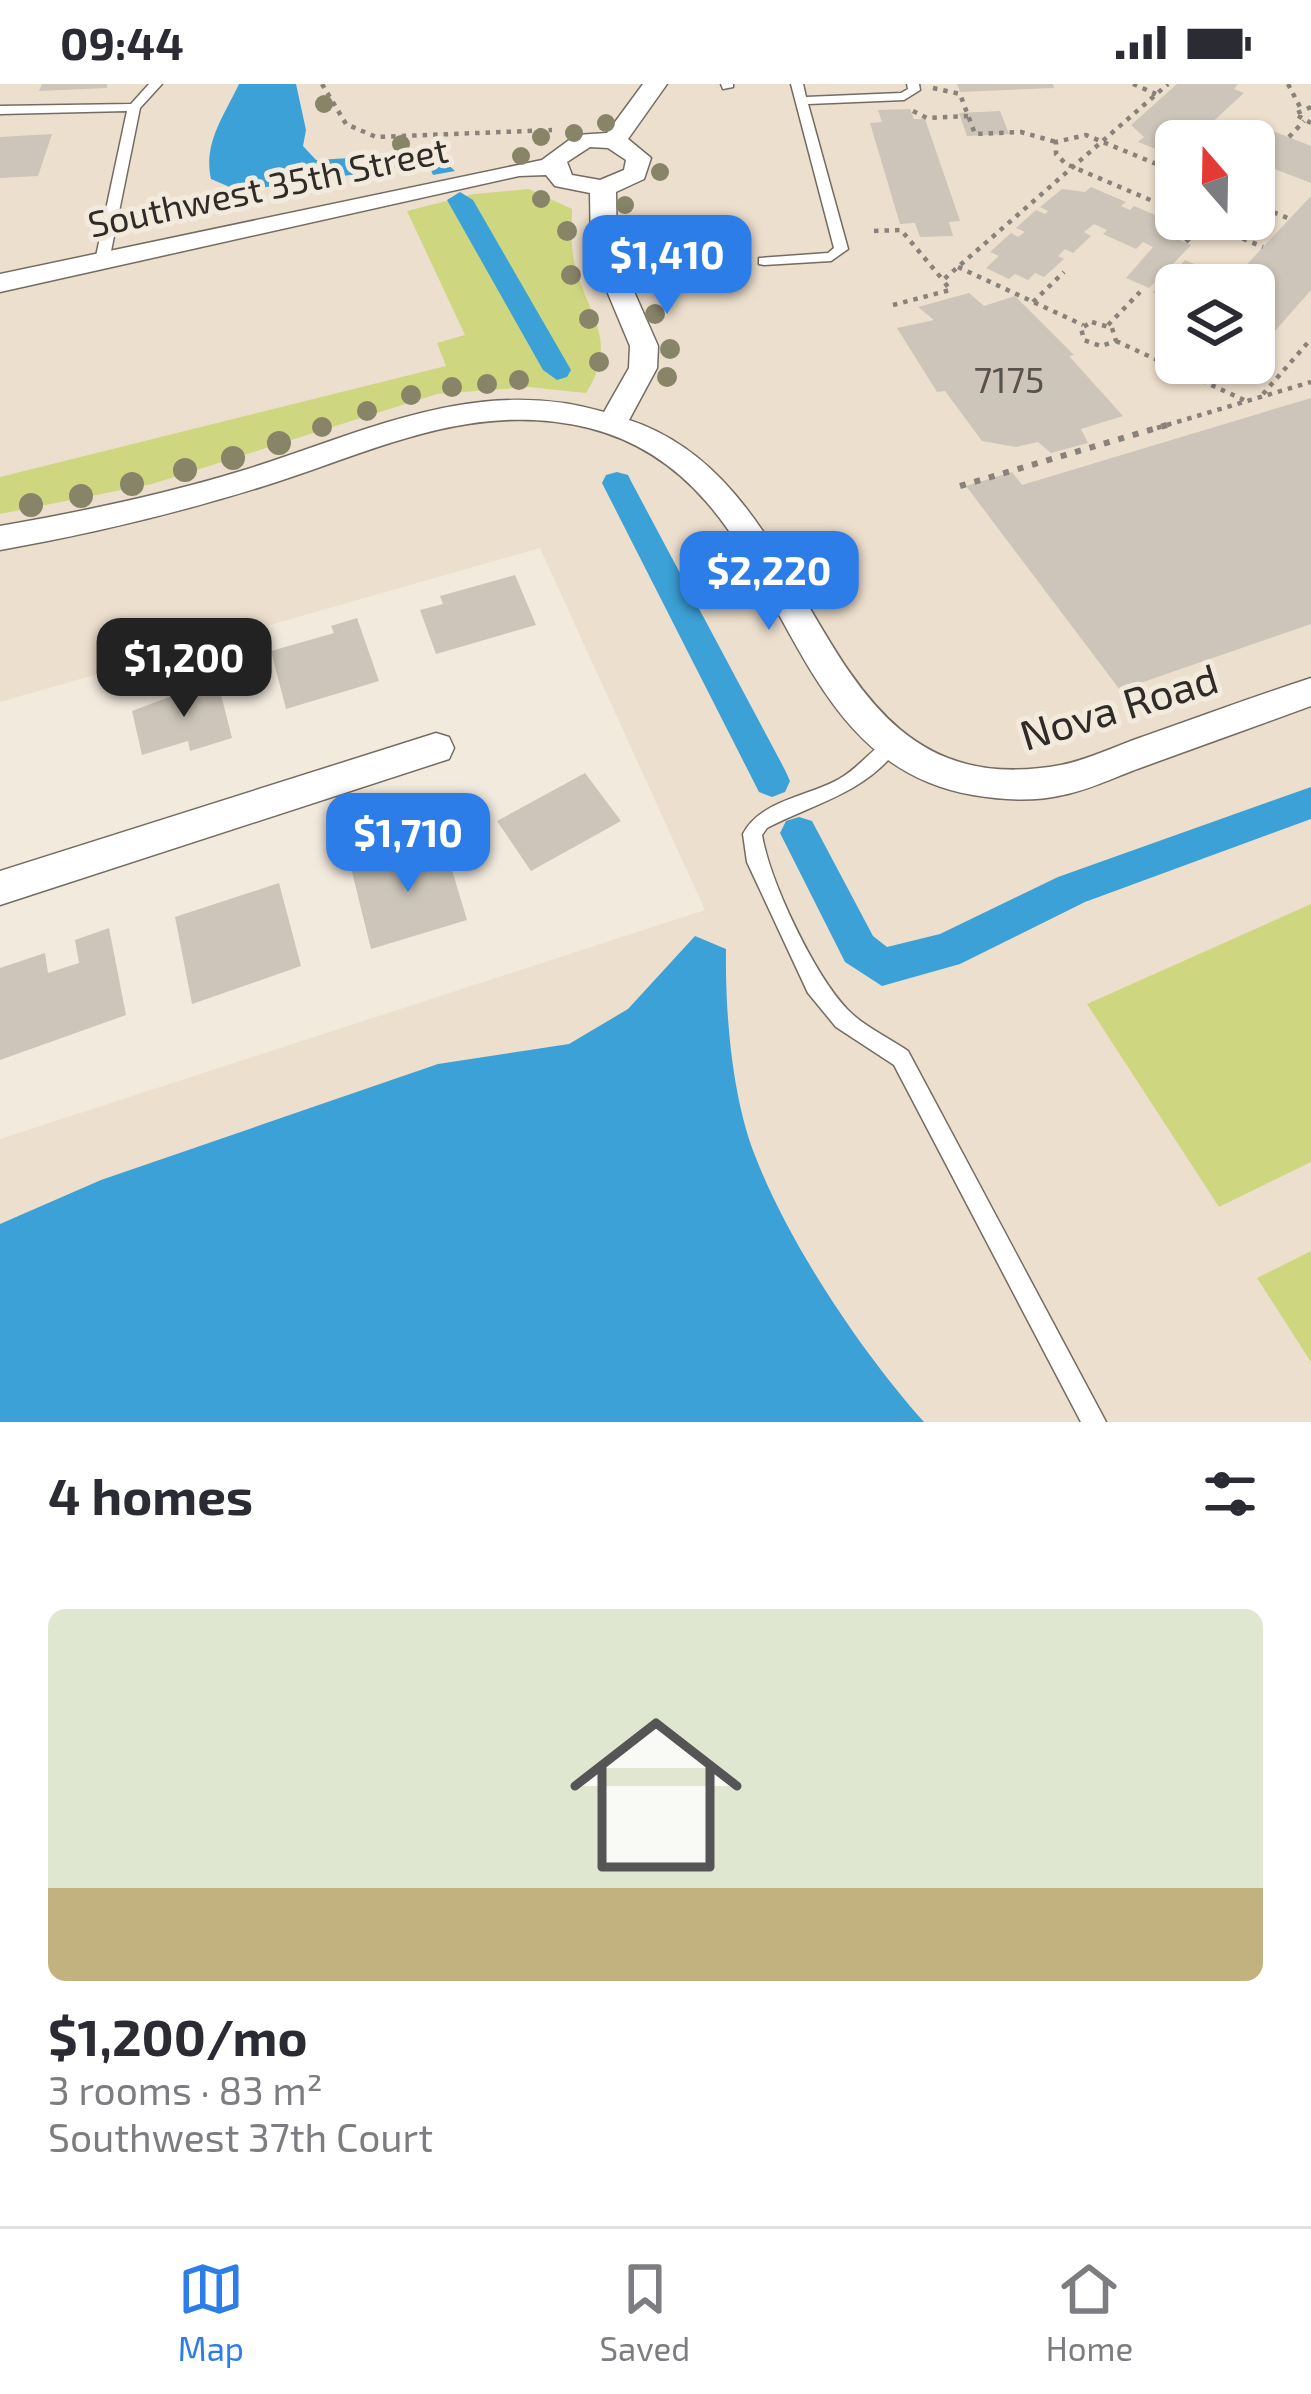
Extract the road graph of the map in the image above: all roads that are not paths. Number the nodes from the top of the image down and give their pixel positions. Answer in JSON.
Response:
{"nodes":[{"id":1,"x":156,"y":84,"type":"edge"},
{"id":2,"x":655,"y":84,"type":"edge"},
{"id":3,"x":797,"y":84,"type":"edge"},
{"id":4,"x":913,"y":84,"type":"edge"},
{"id":5,"x":801,"y":101,"type":"junction"},
{"id":6,"x":134,"y":107,"type":"junction"},
{"id":7,"x":0,"y":110,"type":"edge"},
{"id":8,"x":614,"y":141,"type":"junction"},
{"id":9,"x":553,"y":166,"type":"junction"},
{"id":10,"x":603,"y":188,"type":"junction"},
{"id":11,"x":102,"y":261,"type":"junction"},
{"id":12,"x":764,"y":261,"type":"dead end"},
{"id":13,"x":0,"y":283,"type":"edge"},
{"id":14,"x":612,"y":424,"type":"junction"},
{"id":15,"x":0,"y":538,"type":"edge"},
{"id":16,"x":1311,"y":692,"type":"edge"},
{"id":17,"x":890,"y":746,"type":"junction"},
{"id":18,"x":436,"y":748,"type":"dead end"},
{"id":19,"x":0,"y":888,"type":"edge"},
{"id":20,"x":1094,"y":1422,"type":"edge"}],
"edges":[{"from":1,"to":6,"type":"lane"},
{"from":2,"to":8,"type":"street"},
{"from":3,"to":5,"type":"lane"},
{"from":4,"to":5,"type":"lane"},
{"from":5,"to":12,"type":"lane"},
{"from":6,"to":7,"type":"lane"},
{"from":6,"to":11,"type":"lane"},
{"from":8,"to":9,"type":"street"},
{"from":8,"to":10,"type":"street"},
{"from":9,"to":10,"type":"street"},
{"from":9,"to":11,"type":"street","name":"Southwest 35th Street"},
{"from":10,"to":14,"type":"street"},
{"from":11,"to":13,"type":"street","name":"Southwest 35th Street"},
{"from":14,"to":15,"type":"street"},
{"from":14,"to":17,"type":"street"},
{"from":16,"to":17,"type":"street","name":"Nova Road"},
{"from":17,"to":20,"type":"lane"},
{"from":18,"to":19,"type":"street"}]}
